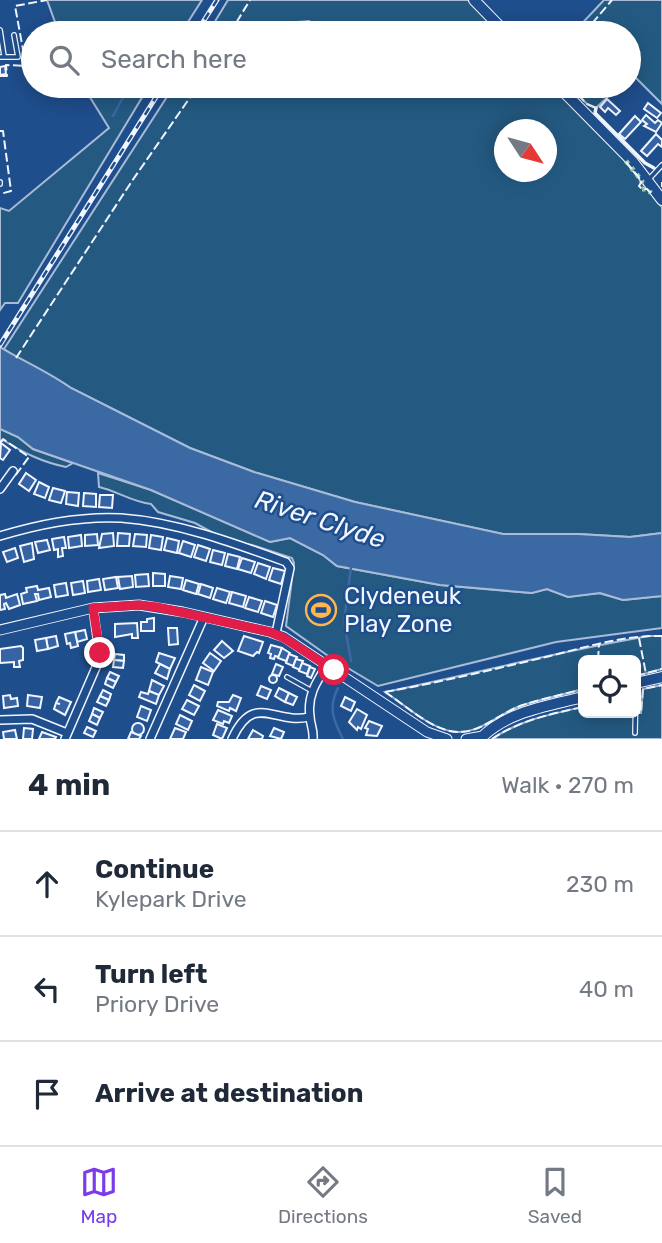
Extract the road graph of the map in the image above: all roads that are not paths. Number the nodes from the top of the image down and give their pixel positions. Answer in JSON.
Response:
{"nodes":[{"id":1,"x":474,"y":0,"type":"edge"},
{"id":2,"x":494,"y":21,"type":"edge"},
{"id":3,"x":0,"y":30,"type":"edge"},
{"id":4,"x":14,"y":35,"type":"dead end"},
{"id":5,"x":2,"y":57,"type":"edge"},
{"id":6,"x":570,"y":98,"type":"edge"},
{"id":7,"x":662,"y":165,"type":"edge"},
{"id":8,"x":648,"y":181,"type":"junction"},
{"id":9,"x":662,"y":200,"type":"edge"},
{"id":10,"x":13,"y":471,"type":"dead end"},
{"id":11,"x":0,"y":489,"type":"edge"},
{"id":12,"x":0,"y":536,"type":"edge"},
{"id":13,"x":93,"y":608,"type":"junction"},
{"id":14,"x":204,"y":617,"type":"junction"},
{"id":15,"x":0,"y":630,"type":"edge"},
{"id":16,"x":276,"y":633,"type":"junction"},
{"id":17,"x":326,"y":667,"type":"junction"},
{"id":18,"x":287,"y":677,"type":"dead end"},
{"id":19,"x":662,"y":677,"type":"edge"},
{"id":20,"x":641,"y":682,"type":"edge"},
{"id":21,"x":312,"y":691,"type":"junction"},
{"id":22,"x":578,"y":698,"type":"edge"},
{"id":23,"x":309,"y":718,"type":"junction"},
{"id":24,"x":635,"y":718,"type":"edge"},
{"id":25,"x":0,"y":720,"type":"edge"},
{"id":26,"x":635,"y":733,"type":"dead end"},
{"id":27,"x":66,"y":736,"type":"edge"},
{"id":28,"x":435,"y":737,"type":"edge"},
{"id":29,"x":481,"y":738,"type":"edge"},
{"id":30,"x":150,"y":739,"type":"edge"},
{"id":31,"x":232,"y":739,"type":"edge"},
{"id":32,"x":313,"y":739,"type":"edge"},
{"id":33,"x":447,"y":739,"type":"edge"},
{"id":34,"x":466,"y":739,"type":"edge"}],
"edges":[{"from":1,"to":2,"type":"main road"},
{"from":3,"to":5,"type":"lane"},
{"from":4,"to":5,"type":"lane"},
{"from":6,"to":8,"type":"main road"},
{"from":7,"to":8,"type":"lane"},
{"from":8,"to":9,"type":"main road"},
{"from":10,"to":11,"type":"street"},
{"from":12,"to":16,"type":"street"},
{"from":13,"to":14,"type":"street"},
{"from":13,"to":15,"type":"street"},
{"from":13,"to":27,"type":"street"},
{"from":14,"to":16,"type":"street"},
{"from":14,"to":30,"type":"street"},
{"from":16,"to":17,"type":"street"},
{"from":17,"to":21,"type":"street"},
{"from":17,"to":28,"type":"street"},
{"from":18,"to":21,"type":"lane"},
{"from":19,"to":20,"type":"main road"},
{"from":21,"to":23,"type":"street"},
{"from":22,"to":29,"type":"main road"},
{"from":23,"to":31,"type":"street"},
{"from":23,"to":32,"type":"street"},
{"from":24,"to":26,"type":"lane"},
{"from":25,"to":27,"type":"street"},
{"from":28,"to":33,"type":"street"},
{"from":29,"to":34,"type":"street"}]}
